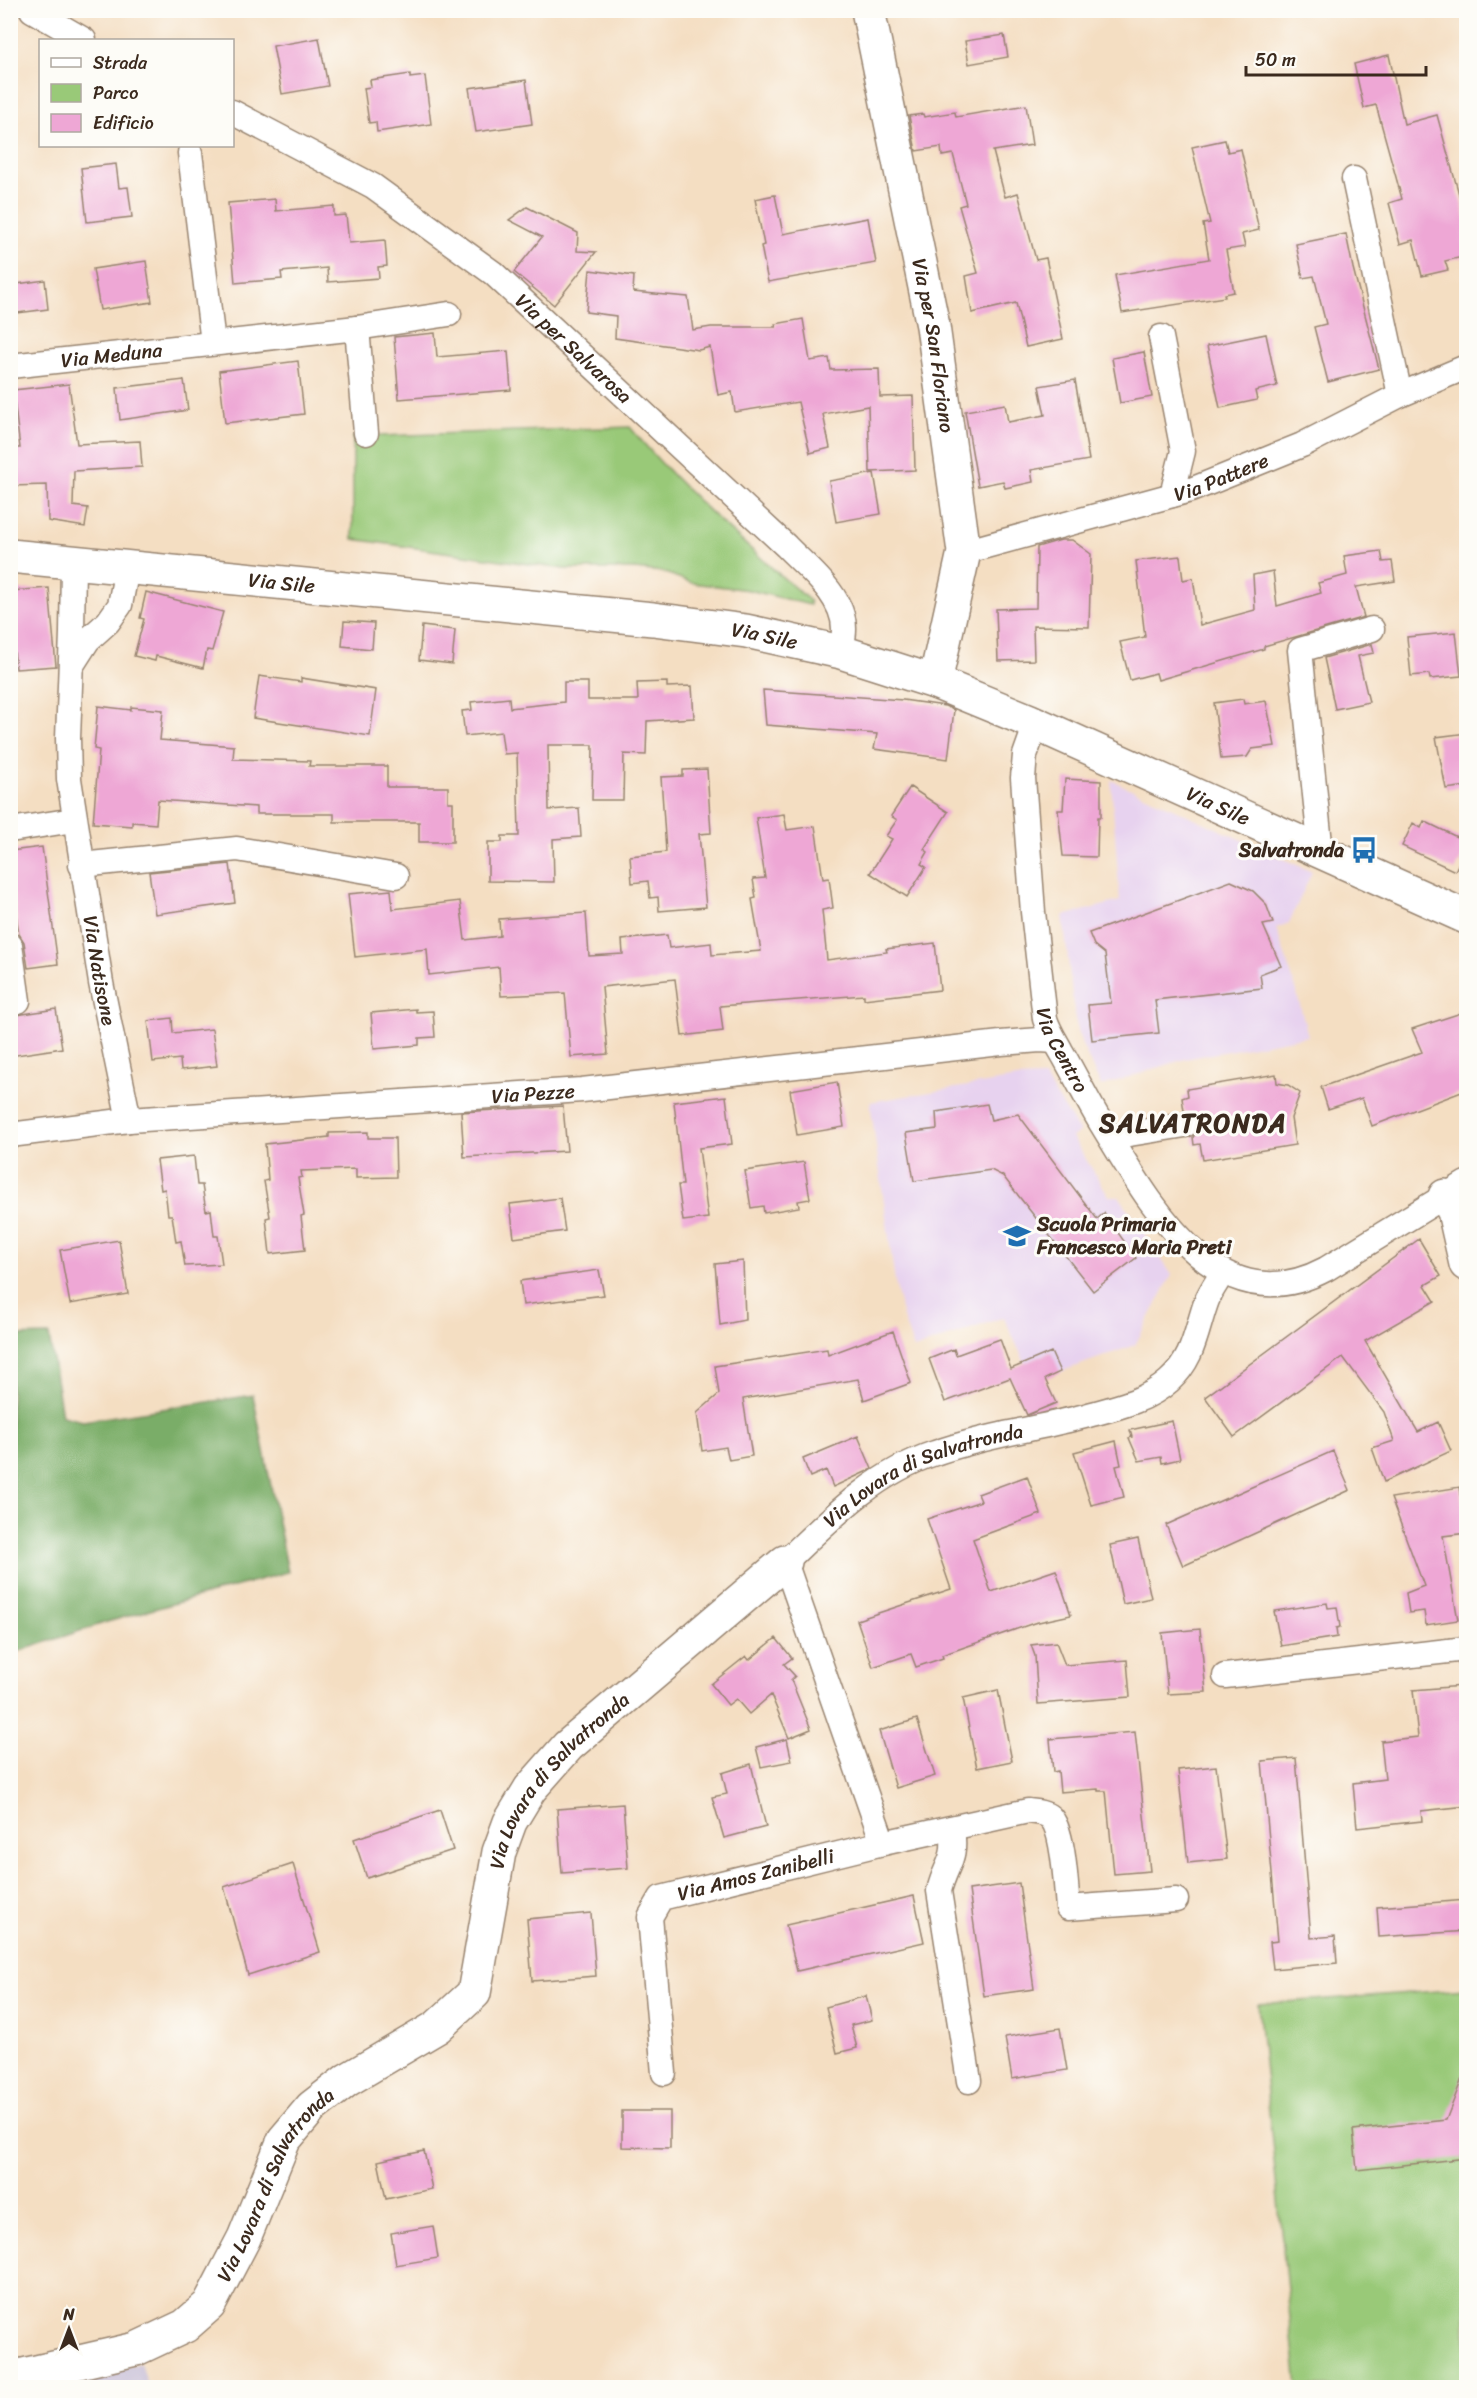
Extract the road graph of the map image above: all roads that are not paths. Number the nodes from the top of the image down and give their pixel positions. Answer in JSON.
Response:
{"nodes":[{"id":1,"x":32,"y":10,"type":"edge"},
{"id":2,"x":868,"y":10,"type":"edge"},
{"id":3,"x":82,"y":39,"type":"edge"},
{"id":4,"x":234,"y":113,"type":"edge"},
{"id":5,"x":190,"y":153,"type":"dead end"},
{"id":6,"x":1354,"y":179,"type":"dead end"},
{"id":7,"x":448,"y":314,"type":"dead end"},
{"id":8,"x":357,"y":328,"type":"junction"},
{"id":9,"x":1161,"y":337,"type":"dead end"},
{"id":10,"x":213,"y":343,"type":"junction"},
{"id":11,"x":10,"y":366,"type":"edge"},
{"id":12,"x":1467,"y":367,"type":"edge"},
{"id":13,"x":1400,"y":395,"type":"junction"},
{"id":14,"x":366,"y":433,"type":"dead end"},
{"id":15,"x":1172,"y":495,"type":"junction"},
{"id":16,"x":964,"y":552,"type":"junction"},
{"id":17,"x":10,"y":556,"type":"edge"},
{"id":18,"x":73,"y":563,"type":"junction"},
{"id":19,"x":127,"y":568,"type":"junction"},
{"id":20,"x":1372,"y":629,"type":"dead end"},
{"id":21,"x":841,"y":652,"type":"junction"},
{"id":22,"x":70,"y":667,"type":"junction"},
{"id":23,"x":935,"y":682,"type":"junction"},
{"id":24,"x":1036,"y":724,"type":"junction"},
{"id":25,"x":74,"y":820,"type":"junction"},
{"id":26,"x":10,"y":830,"type":"edge"},
{"id":27,"x":1321,"y":853,"type":"junction"},
{"id":28,"x":81,"y":866,"type":"junction"},
{"id":29,"x":396,"y":876,"type":"dead end"},
{"id":30,"x":1467,"y":917,"type":"edge"},
{"id":31,"x":10,"y":945,"type":"edge"},
{"id":32,"x":18,"y":1001,"type":"dead end"},
{"id":33,"x":1055,"y":1041,"type":"junction"},
{"id":34,"x":129,"y":1120,"type":"junction"},
{"id":35,"x":1185,"y":1125,"type":"dead end"},
{"id":36,"x":10,"y":1135,"type":"edge"},
{"id":37,"x":1123,"y":1135,"type":"dead end"},
{"id":38,"x":1456,"y":1190,"type":"edge"},
{"id":39,"x":1467,"y":1264,"type":"edge"},
{"id":40,"x":1223,"y":1272,"type":"junction"},
{"id":41,"x":785,"y":1562,"type":"junction"},
{"id":42,"x":1467,"y":1649,"type":"edge"},
{"id":43,"x":1224,"y":1676,"type":"dead end"},
{"id":44,"x":952,"y":1828,"type":"junction"},
{"id":45,"x":883,"y":1843,"type":"junction"},
{"id":46,"x":1176,"y":1900,"type":"dead end"},
{"id":47,"x":664,"y":2073,"type":"dead end"},
{"id":48,"x":969,"y":2080,"type":"dead end"},
{"id":49,"x":10,"y":2378,"type":"edge"}],
"edges":[{"from":1,"to":3,"type":"street"},
{"from":2,"to":16,"type":"street","name":"Via per San Floriano"},
{"from":4,"to":21,"type":"street","name":"Via per Salvarosa"},
{"from":5,"to":10,"type":"street"},
{"from":6,"to":13,"type":"street"},
{"from":7,"to":8,"type":"street","name":"Via Meduna"},
{"from":8,"to":10,"type":"street","name":"Via Meduna"},
{"from":8,"to":14,"type":"street"},
{"from":9,"to":15,"type":"street"},
{"from":10,"to":11,"type":"street","name":"Via Meduna"},
{"from":12,"to":13,"type":"street","name":"Via Pattere"},
{"from":13,"to":15,"type":"street","name":"Via Pattere"},
{"from":15,"to":16,"type":"street","name":"Via Pattere"},
{"from":16,"to":23,"type":"street","name":"Via per San Floriano"},
{"from":17,"to":18,"type":"street","name":"Via Sile"},
{"from":18,"to":19,"type":"street","name":"Via Sile"},
{"from":18,"to":22,"type":"street","name":"Via Natisone"},
{"from":19,"to":21,"type":"street","name":"Via Sile"},
{"from":19,"to":22,"type":"street"},
{"from":20,"to":27,"type":"street"},
{"from":21,"to":23,"type":"street","name":"Via Sile"},
{"from":22,"to":25,"type":"street","name":"Via Natisone"},
{"from":23,"to":24,"type":"street","name":"Via Sile"},
{"from":24,"to":27,"type":"street","name":"Via Sile"},
{"from":24,"to":33,"type":"street","name":"Via Centro"},
{"from":25,"to":26,"type":"street"},
{"from":25,"to":28,"type":"street","name":"Via Natisone"},
{"from":27,"to":30,"type":"street","name":"Via Sile"},
{"from":28,"to":29,"type":"street"},
{"from":28,"to":34,"type":"street","name":"Via Natisone"},
{"from":31,"to":32,"type":"street"},
{"from":33,"to":34,"type":"street","name":"Via Pezze"},
{"from":33,"to":40,"type":"street","name":"Via Centro"},
{"from":34,"to":36,"type":"street","name":"Via Pezze"},
{"from":35,"to":37,"type":"street"},
{"from":38,"to":39,"type":"street"},
{"from":38,"to":40,"type":"street","name":"Via Centro"},
{"from":40,"to":41,"type":"street","name":"Via Lovara di Salvatronda"},
{"from":41,"to":45,"type":"street"},
{"from":41,"to":49,"type":"street","name":"Via Lovara di Salvatronda"},
{"from":42,"to":43,"type":"street"},
{"from":44,"to":45,"type":"street","name":"Via Amos Zanibelli"},
{"from":44,"to":46,"type":"street","name":"Via Amos Zanibelli"},
{"from":44,"to":48,"type":"street"},
{"from":45,"to":47,"type":"street","name":"Via Amos Zanibelli"}]}
